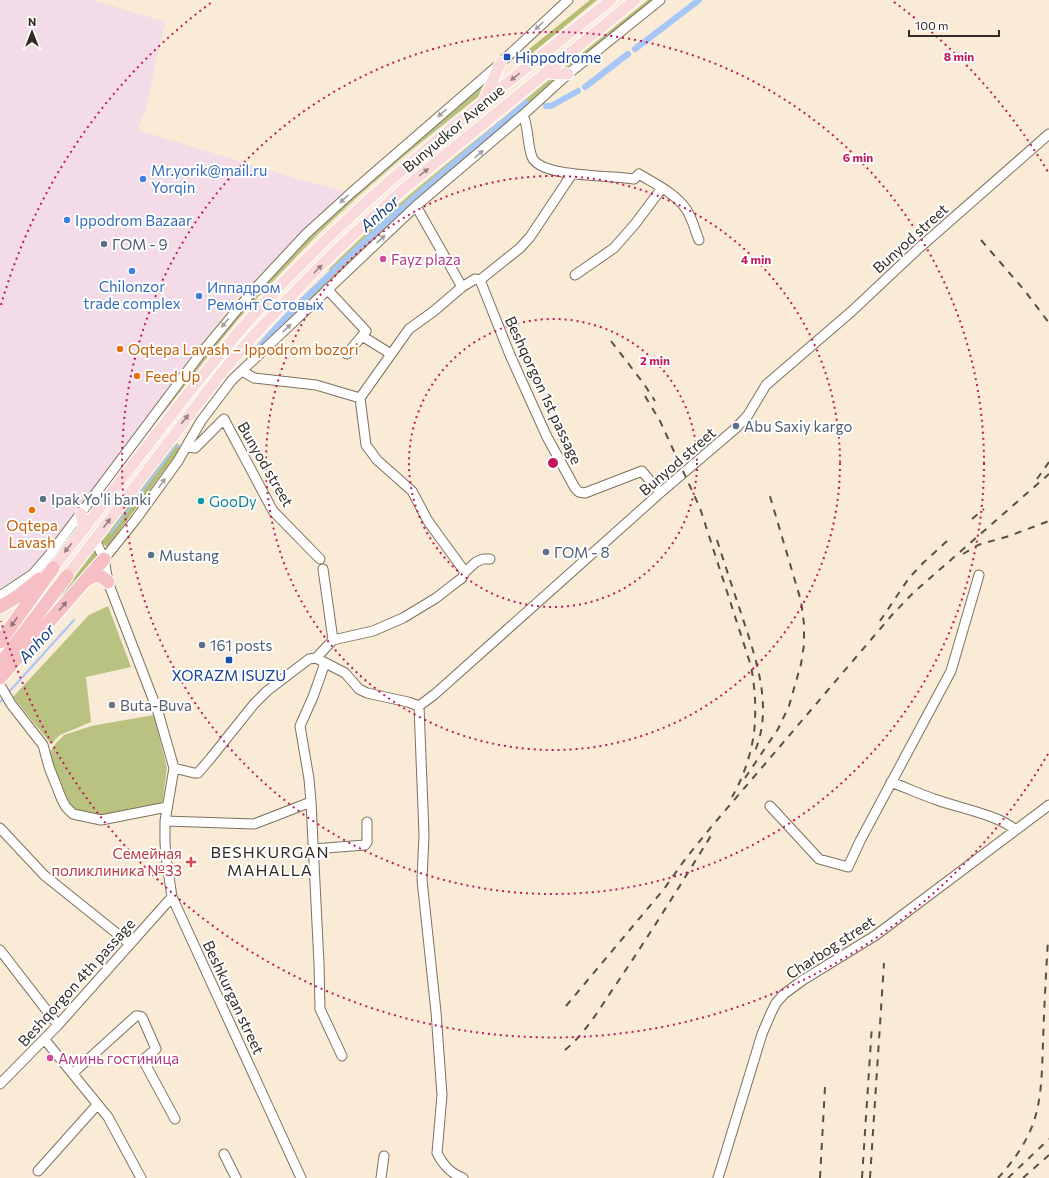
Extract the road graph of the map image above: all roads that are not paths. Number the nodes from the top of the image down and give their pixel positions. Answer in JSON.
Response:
{"nodes":[{"id":1,"x":568,"y":0,"type":"edge"},
{"id":2,"x":611,"y":0,"type":"edge"},
{"id":3,"x":635,"y":0,"type":"edge"},
{"id":4,"x":660,"y":0,"type":"edge"},
{"id":5,"x":564,"y":38,"type":"junction"},
{"id":6,"x":574,"y":49,"type":"junction"},
{"id":7,"x":501,"y":62,"type":"junction"},
{"id":8,"x":545,"y":73,"type":"junction"},
{"id":9,"x":568,"y":74,"type":"junction"},
{"id":10,"x":483,"y":103,"type":"junction"},
{"id":11,"x":523,"y":115,"type":"junction"},
{"id":12,"x":1049,"y":134,"type":"edge"},
{"id":13,"x":572,"y":174,"type":"junction"},
{"id":14,"x":396,"y":175,"type":"junction"},
{"id":15,"x":406,"y":187,"type":"junction"},
{"id":16,"x":662,"y":188,"type":"junction"},
{"id":17,"x":416,"y":206,"type":"junction"},
{"id":18,"x":699,"y":240,"type":"dead end"},
{"id":19,"x":575,"y":275,"type":"dead end"},
{"id":20,"x":480,"y":280,"type":"junction"},
{"id":21,"x":462,"y":287,"type":"junction"},
{"id":22,"x":327,"y":289,"type":"junction"},
{"id":23,"x":362,"y":336,"type":"junction"},
{"id":24,"x":347,"y":354,"type":"dead end"},
{"id":25,"x":391,"y":354,"type":"junction"},
{"id":26,"x":242,"y":371,"type":"junction"},
{"id":27,"x":360,"y":398,"type":"junction"},
{"id":28,"x":186,"y":447,"type":"junction"},
{"id":29,"x":660,"y":493,"type":"junction"},
{"id":30,"x":81,"y":514,"type":"junction"},
{"id":31,"x":84,"y":529,"type":"junction"},
{"id":32,"x":97,"y":536,"type":"junction"},
{"id":33,"x":104,"y":559,"type":"junction"},
{"id":34,"x":320,"y":559,"type":"dead end"},
{"id":35,"x":490,"y":559,"type":"dead end"},
{"id":36,"x":42,"y":569,"type":"junction"},
{"id":37,"x":322,"y":569,"type":"dead end"},
{"id":38,"x":465,"y":572,"type":"junction"},
{"id":39,"x":979,"y":575,"type":"dead end"},
{"id":40,"x":67,"y":576,"type":"joint"},
{"id":41,"x":84,"y":581,"type":"junction"},
{"id":42,"x":108,"y":582,"type":"junction"},
{"id":43,"x":0,"y":596,"type":"edge"},
{"id":44,"x":0,"y":606,"type":"edge"},
{"id":45,"x":333,"y":640,"type":"junction"},
{"id":46,"x":0,"y":642,"type":"edge"},
{"id":47,"x":316,"y":658,"type":"junction"},
{"id":48,"x":324,"y":663,"type":"junction"},
{"id":49,"x":0,"y":664,"type":"edge"},
{"id":50,"x":1,"y":684,"type":"edge"},
{"id":51,"x":419,"y":706,"type":"junction"},
{"id":52,"x":174,"y":768,"type":"junction"},
{"id":53,"x":891,"y":782,"type":"junction"},
{"id":54,"x":311,"y":802,"type":"junction"},
{"id":55,"x":1049,"y":805,"type":"edge"},
{"id":56,"x":770,"y":806,"type":"dead end"},
{"id":57,"x":167,"y":807,"type":"junction"},
{"id":58,"x":165,"y":821,"type":"junction"},
{"id":59,"x":367,"y":822,"type":"dead end"},
{"id":60,"x":0,"y":828,"type":"edge"},
{"id":61,"x":1015,"y":830,"type":"junction"},
{"id":62,"x":314,"y":849,"type":"junction"},
{"id":63,"x":172,"y":897,"type":"junction"},
{"id":64,"x":130,"y":944,"type":"junction"},
{"id":65,"x":0,"y":950,"type":"edge"},
{"id":66,"x":58,"y":1025,"type":"junction"},
{"id":67,"x":45,"y":1040,"type":"junction"},
{"id":68,"x":342,"y":1056,"type":"dead end"},
{"id":69,"x":73,"y":1074,"type":"junction"},
{"id":70,"x":0,"y":1084,"type":"edge"},
{"id":71,"x":97,"y":1105,"type":"junction"},
{"id":72,"x":175,"y":1119,"type":"dead end"},
{"id":73,"x":224,"y":1154,"type":"dead end"},
{"id":74,"x":384,"y":1156,"type":"dead end"},
{"id":75,"x":38,"y":1171,"type":"dead end"},
{"id":76,"x":457,"y":1177,"type":"edge"},
{"id":77,"x":141,"y":1178,"type":"edge"},
{"id":78,"x":236,"y":1178,"type":"edge"},
{"id":79,"x":301,"y":1178,"type":"edge"},
{"id":80,"x":381,"y":1178,"type":"edge"},
{"id":81,"x":718,"y":1178,"type":"edge"}],
"edges":[{"from":1,"to":7,"type":"street","name":"Bunyudkor Avenue","one_way":true},
{"from":2,"to":5,"type":"main road","name":"Bunyudkor Avenue"},
{"from":3,"to":6,"type":"main road","name":"Bunyudkor Avenue"},
{"from":4,"to":9,"type":"street"},
{"from":5,"to":6,"type":"main road"},
{"from":5,"to":10,"type":"main road","name":"Bunyudkor Avenue","one_way":true},
{"from":6,"to":8,"type":"main road","name":"Bunyudkor Avenue"},
{"from":7,"to":10,"type":"main road"},
{"from":7,"to":30,"type":"street","name":"Bunyudkor Avenue","one_way":true},
{"from":8,"to":9,"type":"main road"},
{"from":15,"to":8,"type":"main road","name":"Bunyudkor Avenue","one_way":true},
{"from":9,"to":11,"type":"street"},
{"from":10,"to":14,"type":"main road","name":"Bunyudkor Avenue"},
{"from":11,"to":13,"type":"street"},
{"from":17,"to":11,"type":"street","one_way":true},
{"from":12,"to":29,"type":"street","name":"Bunyod street"},
{"from":13,"to":16,"type":"street"},
{"from":13,"to":20,"type":"street"},
{"from":14,"to":15,"type":"main road"},
{"from":14,"to":31,"type":"main road","name":"Bunyudkor Avenue"},
{"from":32,"to":15,"type":"main road","name":"Bunyudkor Avenue","one_way":true},
{"from":16,"to":18,"type":"street"},
{"from":16,"to":19,"type":"street"},
{"from":17,"to":21,"type":"street"},
{"from":22,"to":17,"type":"street","one_way":true},
{"from":20,"to":21,"type":"street"},
{"from":20,"to":29,"type":"street","name":"Beshqorgon 1st passage"},
{"from":21,"to":25,"type":"street"},
{"from":22,"to":23,"type":"street"},
{"from":26,"to":22,"type":"street","one_way":true},
{"from":23,"to":24,"type":"street"},
{"from":23,"to":25,"type":"street"},
{"from":25,"to":27,"type":"street"},
{"from":26,"to":27,"type":"street"},
{"from":26,"to":28,"type":"street"},
{"from":27,"to":38,"type":"street"},
{"from":33,"to":28,"type":"street","one_way":true},
{"from":28,"to":34,"type":"street","name":"Bunyod street"},
{"from":29,"to":51,"type":"street","name":"Bunyod street"},
{"from":30,"to":31,"type":"main road"},
{"from":30,"to":36,"type":"street","name":"Bunyudkor Avenue"},
{"from":31,"to":36,"type":"main road","name":"Bunyudkor Avenue","one_way":true},
{"from":32,"to":33,"type":"street"},
{"from":32,"to":40,"type":"main road","name":"Bunyudkor Avenue"},
{"from":33,"to":41,"type":"highway"},
{"from":33,"to":42,"type":"street"},
{"from":35,"to":38,"type":"street"},
{"from":36,"to":43,"type":"street"},
{"from":36,"to":44,"type":"highway"},
{"from":36,"to":46,"type":"highway","name":"Bunyudkor Avenue","one_way":true},
{"from":37,"to":45,"type":"street"},
{"from":38,"to":45,"type":"street"},
{"from":39,"to":53,"type":"street"},
{"from":40,"to":49,"type":"highway","name":"Bunyudkor Avenue"},
{"from":41,"to":42,"type":"highway"},
{"from":50,"to":41,"type":"highway","one_way":true},
{"from":42,"to":52,"type":"street"},
{"from":45,"to":47,"type":"street"},
{"from":47,"to":48,"type":"street"},
{"from":47,"to":52,"type":"street"},
{"from":48,"to":51,"type":"street"},
{"from":48,"to":54,"type":"street"},
{"from":50,"to":57,"type":"street"},
{"from":51,"to":76,"type":"street"},
{"from":52,"to":57,"type":"street","name":"Beshkurgan street"},
{"from":53,"to":56,"type":"street"},
{"from":53,"to":61,"type":"street"},
{"from":54,"to":58,"type":"street"},
{"from":54,"to":62,"type":"street"},
{"from":55,"to":61,"type":"street","name":"Charbog street"},
{"from":57,"to":58,"type":"street","name":"Beshkurgan street"},
{"from":58,"to":63,"type":"street","name":"Beshkurgan street"},
{"from":59,"to":62,"type":"street"},
{"from":60,"to":64,"type":"street"},
{"from":61,"to":81,"type":"street","name":"Charbog street"},
{"from":62,"to":68,"type":"street"},
{"from":63,"to":64,"type":"street","name":"Beshqorgon 4th passage"},
{"from":63,"to":79,"type":"street","name":"Beshkurgan street"},
{"from":64,"to":66,"type":"street","name":"Beshqorgon 4th passage"},
{"from":65,"to":66,"type":"street"},
{"from":66,"to":67,"type":"street","name":"Beshqorgon 4th passage"},
{"from":67,"to":69,"type":"street"},
{"from":67,"to":70,"type":"street","name":"Beshqorgon 4th passage"},
{"from":69,"to":71,"type":"street"},
{"from":69,"to":72,"type":"street"},
{"from":71,"to":75,"type":"street"},
{"from":71,"to":77,"type":"street"},
{"from":73,"to":78,"type":"street"},
{"from":74,"to":80,"type":"street"}]}
